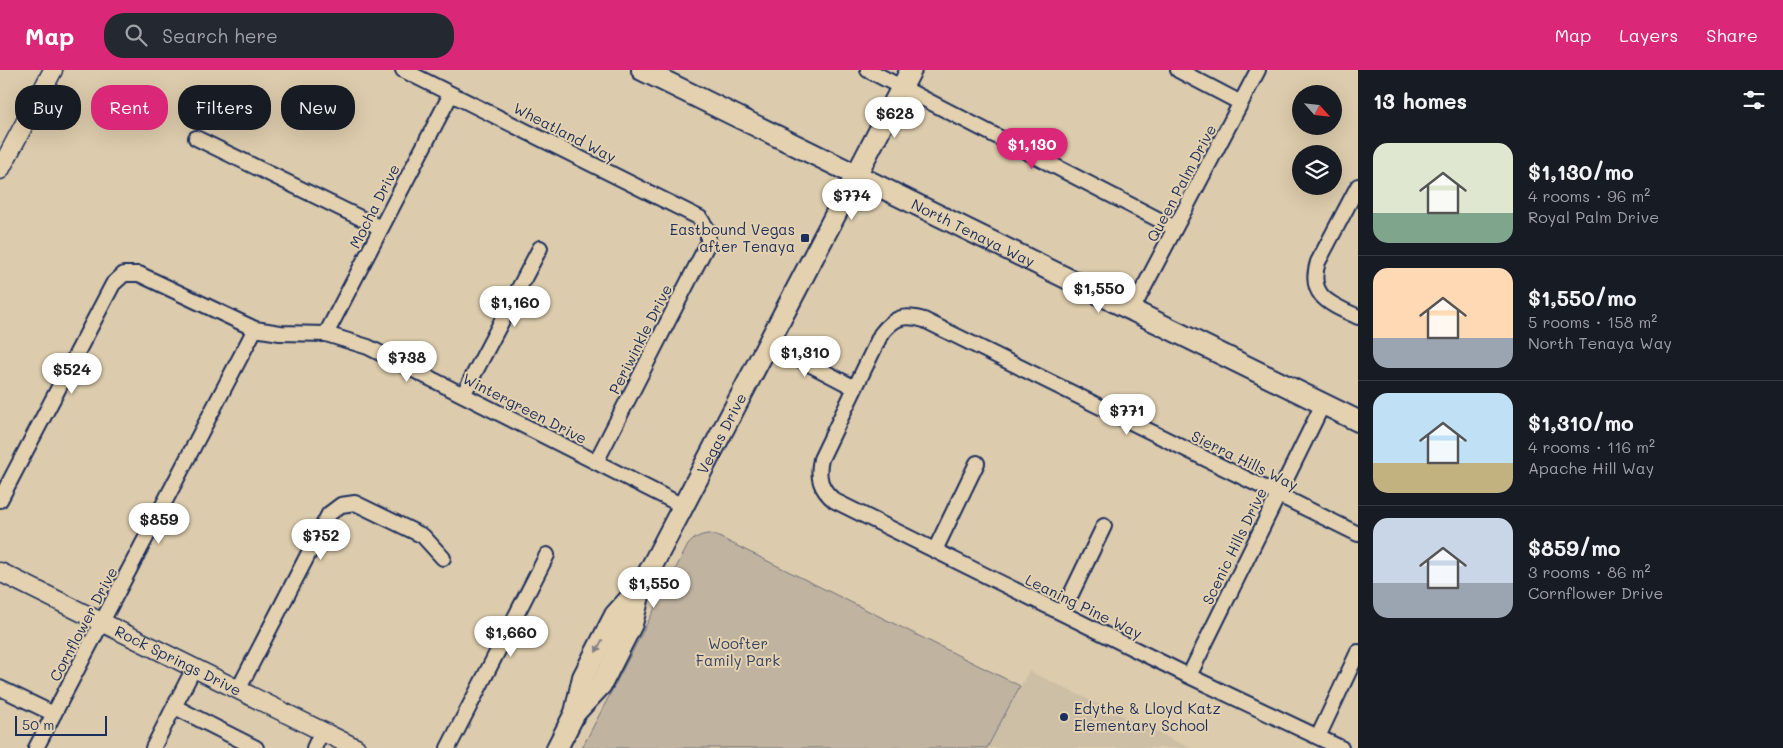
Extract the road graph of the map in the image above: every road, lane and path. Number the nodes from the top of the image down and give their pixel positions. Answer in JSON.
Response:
{"nodes":[{"id":1,"x":53,"y":70,"type":"edge"},
{"id":2,"x":403,"y":70,"type":"edge"},
{"id":3,"x":642,"y":70,"type":"edge"},
{"id":4,"x":868,"y":70,"type":"edge"},
{"id":5,"x":1178,"y":70,"type":"edge"},
{"id":6,"x":1258,"y":70,"type":"edge"},
{"id":7,"x":907,"y":78,"type":"edge"},
{"id":8,"x":451,"y":94,"type":"junction"},
{"id":9,"x":1241,"y":103,"type":"junction"},
{"id":10,"x":196,"y":138,"type":"dead end"},
{"id":11,"x":0,"y":170,"type":"edge"},
{"id":12,"x":856,"y":175,"type":"junction"},
{"id":13,"x":1358,"y":186,"type":"edge"},
{"id":14,"x":381,"y":228,"type":"junction"},
{"id":15,"x":1175,"y":228,"type":"junction"},
{"id":16,"x":708,"y":230,"type":"joint"},
{"id":17,"x":540,"y":248,"type":"dead end"},
{"id":18,"x":1132,"y":310,"type":"junction"},
{"id":19,"x":1358,"y":317,"type":"edge"},
{"id":20,"x":254,"y":329,"type":"junction"},
{"id":21,"x":326,"y":334,"type":"junction"},
{"id":22,"x":768,"y":343,"type":"junction"},
{"id":23,"x":855,"y":388,"type":"junction"},
{"id":24,"x":463,"y":395,"type":"junction"},
{"id":25,"x":1323,"y":404,"type":"junction"},
{"id":26,"x":1358,"y":421,"type":"edge"},
{"id":27,"x":596,"y":462,"type":"junction"},
{"id":28,"x":977,"y":463,"type":"dead end"},
{"id":29,"x":1278,"y":494,"type":"junction"},
{"id":30,"x":0,"y":500,"type":"edge"},
{"id":31,"x":683,"y":506,"type":"junction"},
{"id":32,"x":1104,"y":526,"type":"dead end"},
{"id":33,"x":1358,"y":534,"type":"edge"},
{"id":34,"x":935,"y":550,"type":"junction"},
{"id":35,"x":547,"y":555,"type":"dead end"},
{"id":36,"x":443,"y":558,"type":"dead end"},
{"id":37,"x":0,"y":572,"type":"edge"},
{"id":38,"x":1062,"y":613,"type":"junction"},
{"id":39,"x":102,"y":623,"type":"junction"},
{"id":40,"x":1358,"y":652,"type":"edge"},
{"id":41,"x":194,"y":668,"type":"junction"},
{"id":42,"x":1189,"y":676,"type":"junction"},
{"id":43,"x":0,"y":688,"type":"edge"},
{"id":44,"x":238,"y":690,"type":"junction"},
{"id":45,"x":175,"y":707,"type":"junction"},
{"id":46,"x":54,"y":714,"type":"junction"},
{"id":47,"x":322,"y":731,"type":"junction"},
{"id":48,"x":1318,"y":737,"type":"junction"},
{"id":49,"x":336,"y":744,"type":"edge"},
{"id":50,"x":36,"y":748,"type":"edge"},
{"id":51,"x":153,"y":748,"type":"edge"},
{"id":52,"x":256,"y":748,"type":"edge"},
{"id":53,"x":314,"y":748,"type":"edge"},
{"id":54,"x":356,"y":748,"type":"edge"},
{"id":55,"x":448,"y":748,"type":"edge"},
{"id":56,"x":557,"y":748,"type":"edge"},
{"id":57,"x":1341,"y":748,"type":"edge"}],
"edges":[{"from":1,"to":11,"type":"street"},
{"from":2,"to":8,"type":"street","name":"Wheatland Way"},
{"from":3,"to":12,"type":"main road","name":"North Tenaya Way"},
{"from":4,"to":7,"type":"street"},
{"from":5,"to":9,"type":"street"},
{"from":6,"to":9,"type":"street","name":"Queen Palm Drive"},
{"from":7,"to":12,"type":"main road","name":"Vegas Drive"},
{"from":7,"to":15,"type":"street"},
{"from":8,"to":14,"type":"street","name":"Mocha Drive"},
{"from":8,"to":16,"type":"street","name":"Wheatland Way"},
{"from":9,"to":15,"type":"street","name":"Queen Palm Drive"},
{"from":10,"to":14,"type":"street"},
{"from":12,"to":18,"type":"main road","name":"North Tenaya Way"},
{"from":12,"to":22,"type":"main road","name":"Vegas Drive"},
{"from":13,"to":19,"type":"street"},
{"from":14,"to":21,"type":"street","name":"Mocha Drive"},
{"from":15,"to":18,"type":"street","name":"Queen Palm Drive"},
{"from":16,"to":27,"type":"street","name":"Periwinkle Drive"},
{"from":17,"to":24,"type":"street"},
{"from":18,"to":25,"type":"main road","name":"North Tenaya Way"},
{"from":20,"to":21,"type":"street","name":"Wintergreen Drive"},
{"from":20,"to":30,"type":"street","name":"Wintergreen Drive"},
{"from":20,"to":39,"type":"street","name":"Cornflower Drive"},
{"from":21,"to":24,"type":"street","name":"Wintergreen Drive"},
{"from":22,"to":23,"type":"street"},
{"from":22,"to":31,"type":"main road","name":"Vegas Drive"},
{"from":23,"to":29,"type":"street","name":"Sierra Hills Way"},
{"from":23,"to":34,"type":"street","name":"Leaning Pine Way"},
{"from":24,"to":27,"type":"street","name":"Wintergreen Drive"},
{"from":25,"to":26,"type":"main road","name":"North Tenaya Way"},
{"from":25,"to":29,"type":"street","name":"Scenic Hills Drive"},
{"from":27,"to":31,"type":"street","name":"Wintergreen Drive"},
{"from":28,"to":34,"type":"street"},
{"from":29,"to":33,"type":"street","name":"Sierra Hills Way"},
{"from":29,"to":42,"type":"street","name":"Scenic Hills Drive"},
{"from":31,"to":56,"type":"main road","name":"Vegas Drive"},
{"from":32,"to":38,"type":"street"},
{"from":34,"to":38,"type":"street","name":"Leaning Pine Way"},
{"from":35,"to":55,"type":"street"},
{"from":36,"to":44,"type":"street"},
{"from":37,"to":39,"type":"street","name":"Rock Springs Drive"},
{"from":38,"to":42,"type":"street","name":"Leaning Pine Way"},
{"from":39,"to":41,"type":"street","name":"Rock Springs Drive"},
{"from":39,"to":46,"type":"street","name":"Cornflower Drive"},
{"from":40,"to":48,"type":"street"},
{"from":41,"to":44,"type":"street","name":"Rock Springs Drive"},
{"from":41,"to":45,"type":"street"},
{"from":42,"to":48,"type":"street","name":"Leaning Pine Way"},
{"from":43,"to":46,"type":"street"},
{"from":44,"to":47,"type":"street","name":"Rock Springs Drive"},
{"from":45,"to":51,"type":"street"},
{"from":45,"to":52,"type":"street"},
{"from":46,"to":50,"type":"street","name":"Cornflower Drive"},
{"from":47,"to":49,"type":"street","name":"Rock Springs Drive"},
{"from":47,"to":53,"type":"street"},
{"from":48,"to":57,"type":"street","name":"Leaning Pine Way"},
{"from":49,"to":54,"type":"street","name":"Rock Springs Drive"}]}
